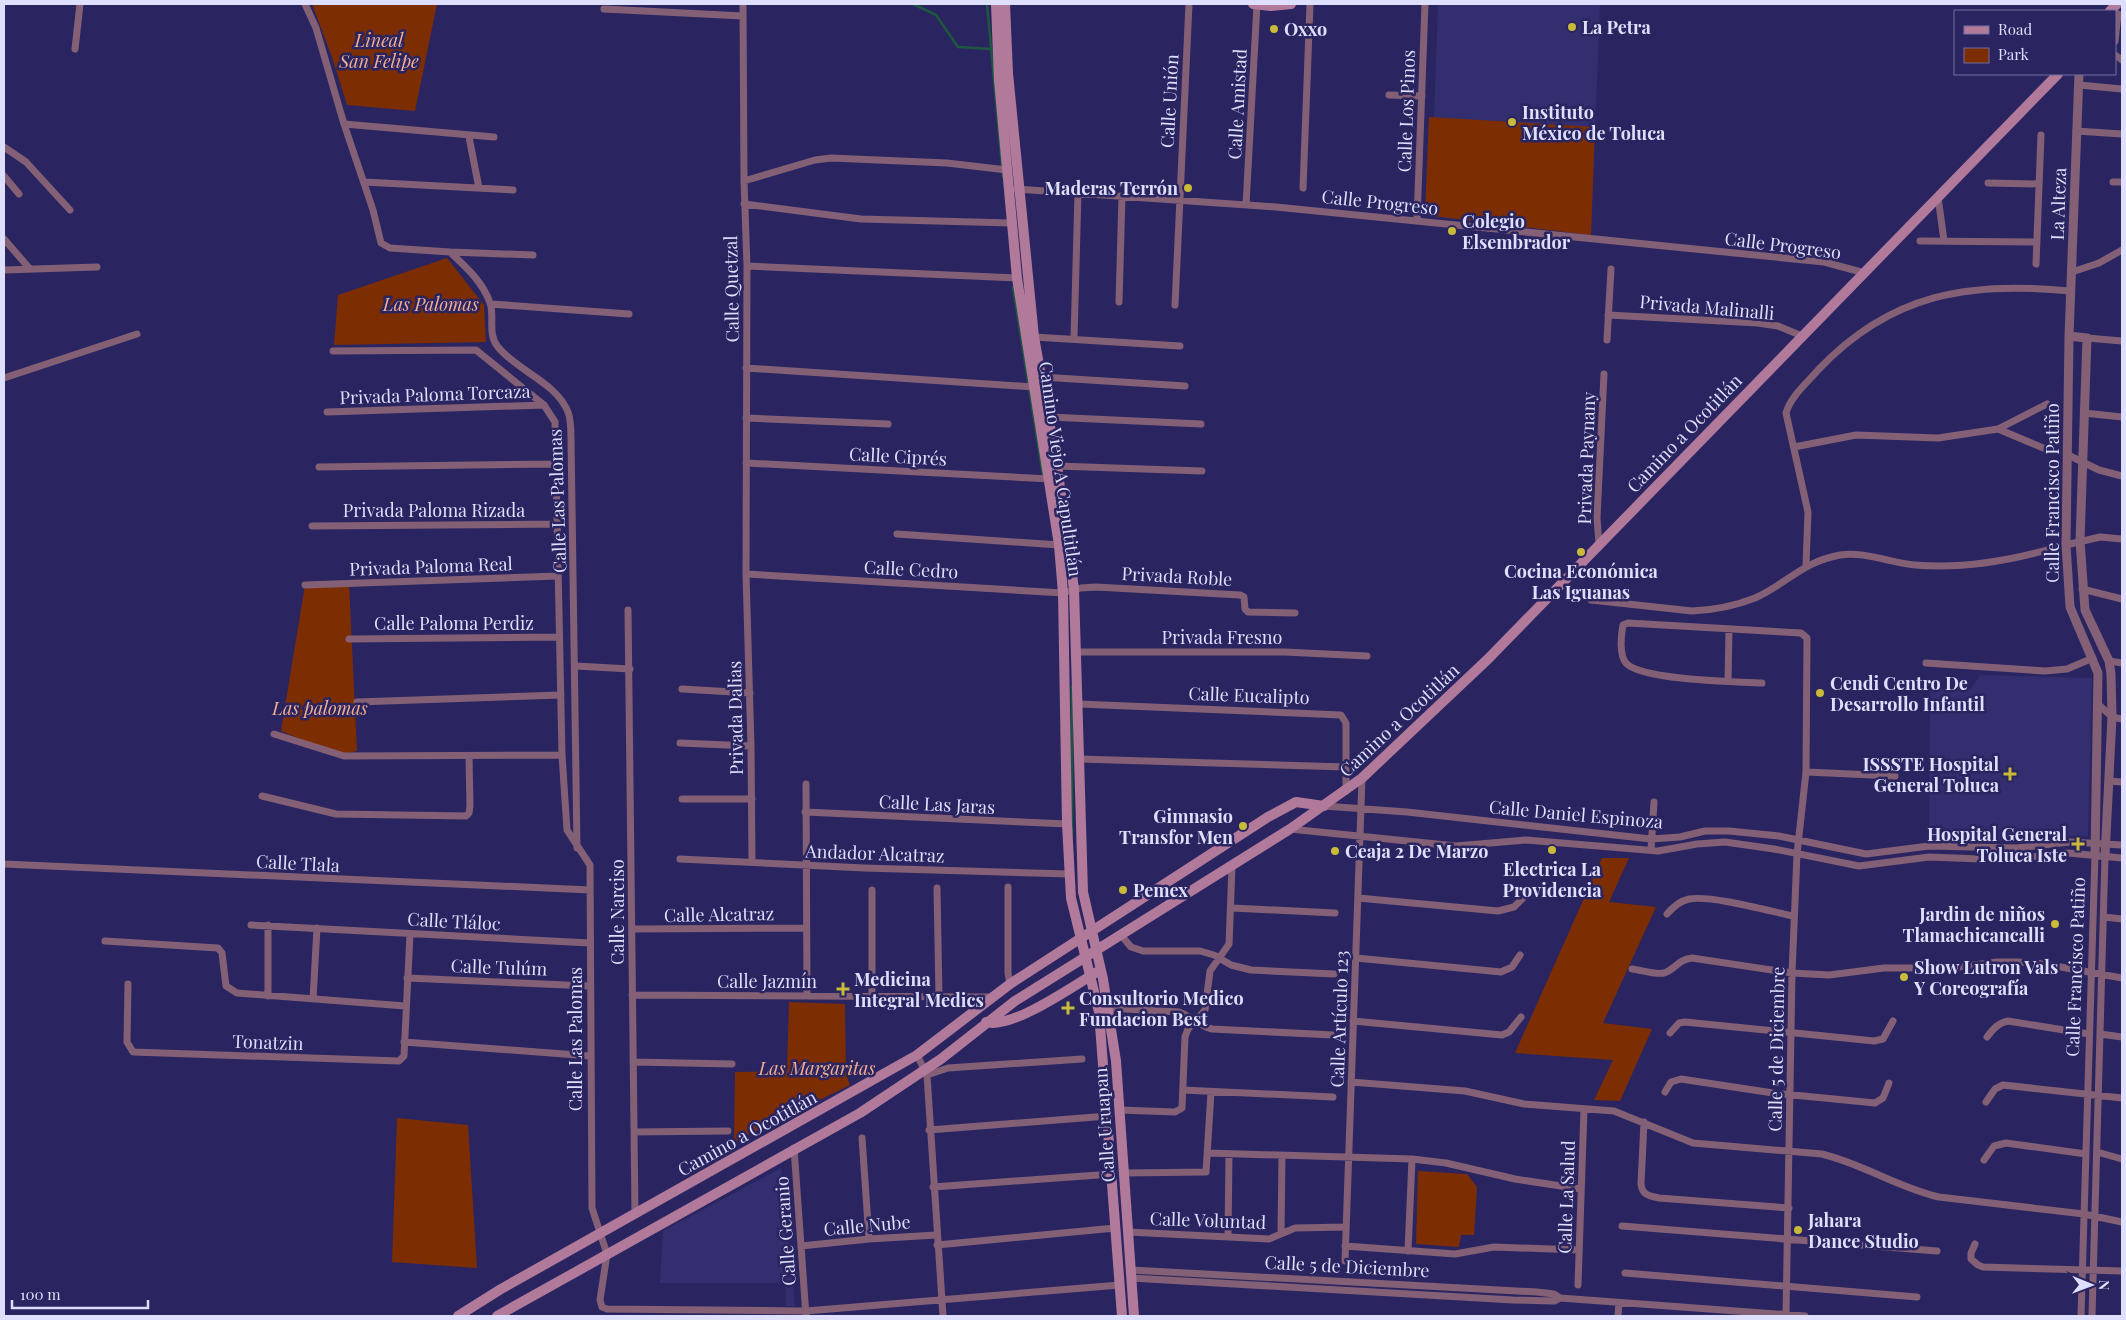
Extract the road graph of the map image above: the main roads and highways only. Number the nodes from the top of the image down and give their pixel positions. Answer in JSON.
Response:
{"nodes":[{"id":1,"x":996,"y":4,"type":"edge"},
{"id":2,"x":1005,"y":4,"type":"edge"},
{"id":3,"x":1252,"y":4,"type":"edge"},
{"id":4,"x":1257,"y":4,"type":"edge"},
{"id":5,"x":1291,"y":4,"type":"edge"},
{"id":6,"x":2057,"y":75,"type":"edge"},
{"id":7,"x":1324,"y":806,"type":"junction"},
{"id":8,"x":1092,"y":933,"type":"junction"},
{"id":9,"x":1080,"y":940,"type":"junction"},
{"id":10,"x":1096,"y":950,"type":"junction"},
{"id":11,"x":1085,"y":956,"type":"junction"},
{"id":12,"x":1101,"y":970,"type":"junction"},
{"id":13,"x":1091,"y":976,"type":"junction"},
{"id":14,"x":986,"y":1022,"type":"junction"},
{"id":15,"x":458,"y":1316,"type":"edge"},
{"id":16,"x":497,"y":1316,"type":"edge"},
{"id":17,"x":1122,"y":1316,"type":"edge"},
{"id":18,"x":1134,"y":1316,"type":"edge"}],
"edges":[{"from":1,"to":9,"type":"main road","name":"Camino Viejo A Capultitlán"},
{"from":2,"to":8,"type":"main road","name":"Camino Viejo A Capultitlán"},
{"from":3,"to":4,"type":"main road"},
{"from":4,"to":5,"type":"main road"},
{"from":6,"to":7,"type":"main road","name":"Camino a Ocotitlán"},
{"from":7,"to":8,"type":"main road","name":"Camino a Ocotitlán"},
{"from":7,"to":10,"type":"main road","name":"Camino a Ocotitlán"},
{"from":8,"to":9,"type":"main road","name":"Camino a Ocotitlán"},
{"from":8,"to":10,"type":"main road","name":"Calle Uruapan"},
{"from":9,"to":11,"type":"main road","name":"Calle Uruapan"},
{"from":9,"to":15,"type":"main road","name":"Camino a Ocotitlán"},
{"from":10,"to":11,"type":"main road","name":"Camino a Ocotitlán"},
{"from":10,"to":12,"type":"main road","name":"Calle Uruapan"},
{"from":11,"to":13,"type":"main road","name":"Calle Uruapan"},
{"from":11,"to":14,"type":"main road","name":"Camino a Ocotitlán"},
{"from":12,"to":13,"type":"main road"},
{"from":12,"to":18,"type":"main road","name":"Calle Uruapan"},
{"from":13,"to":14,"type":"main road"},
{"from":13,"to":17,"type":"main road","name":"Calle Uruapan"},
{"from":14,"to":16,"type":"main road","name":"Camino a Ocotitlán"}]}
